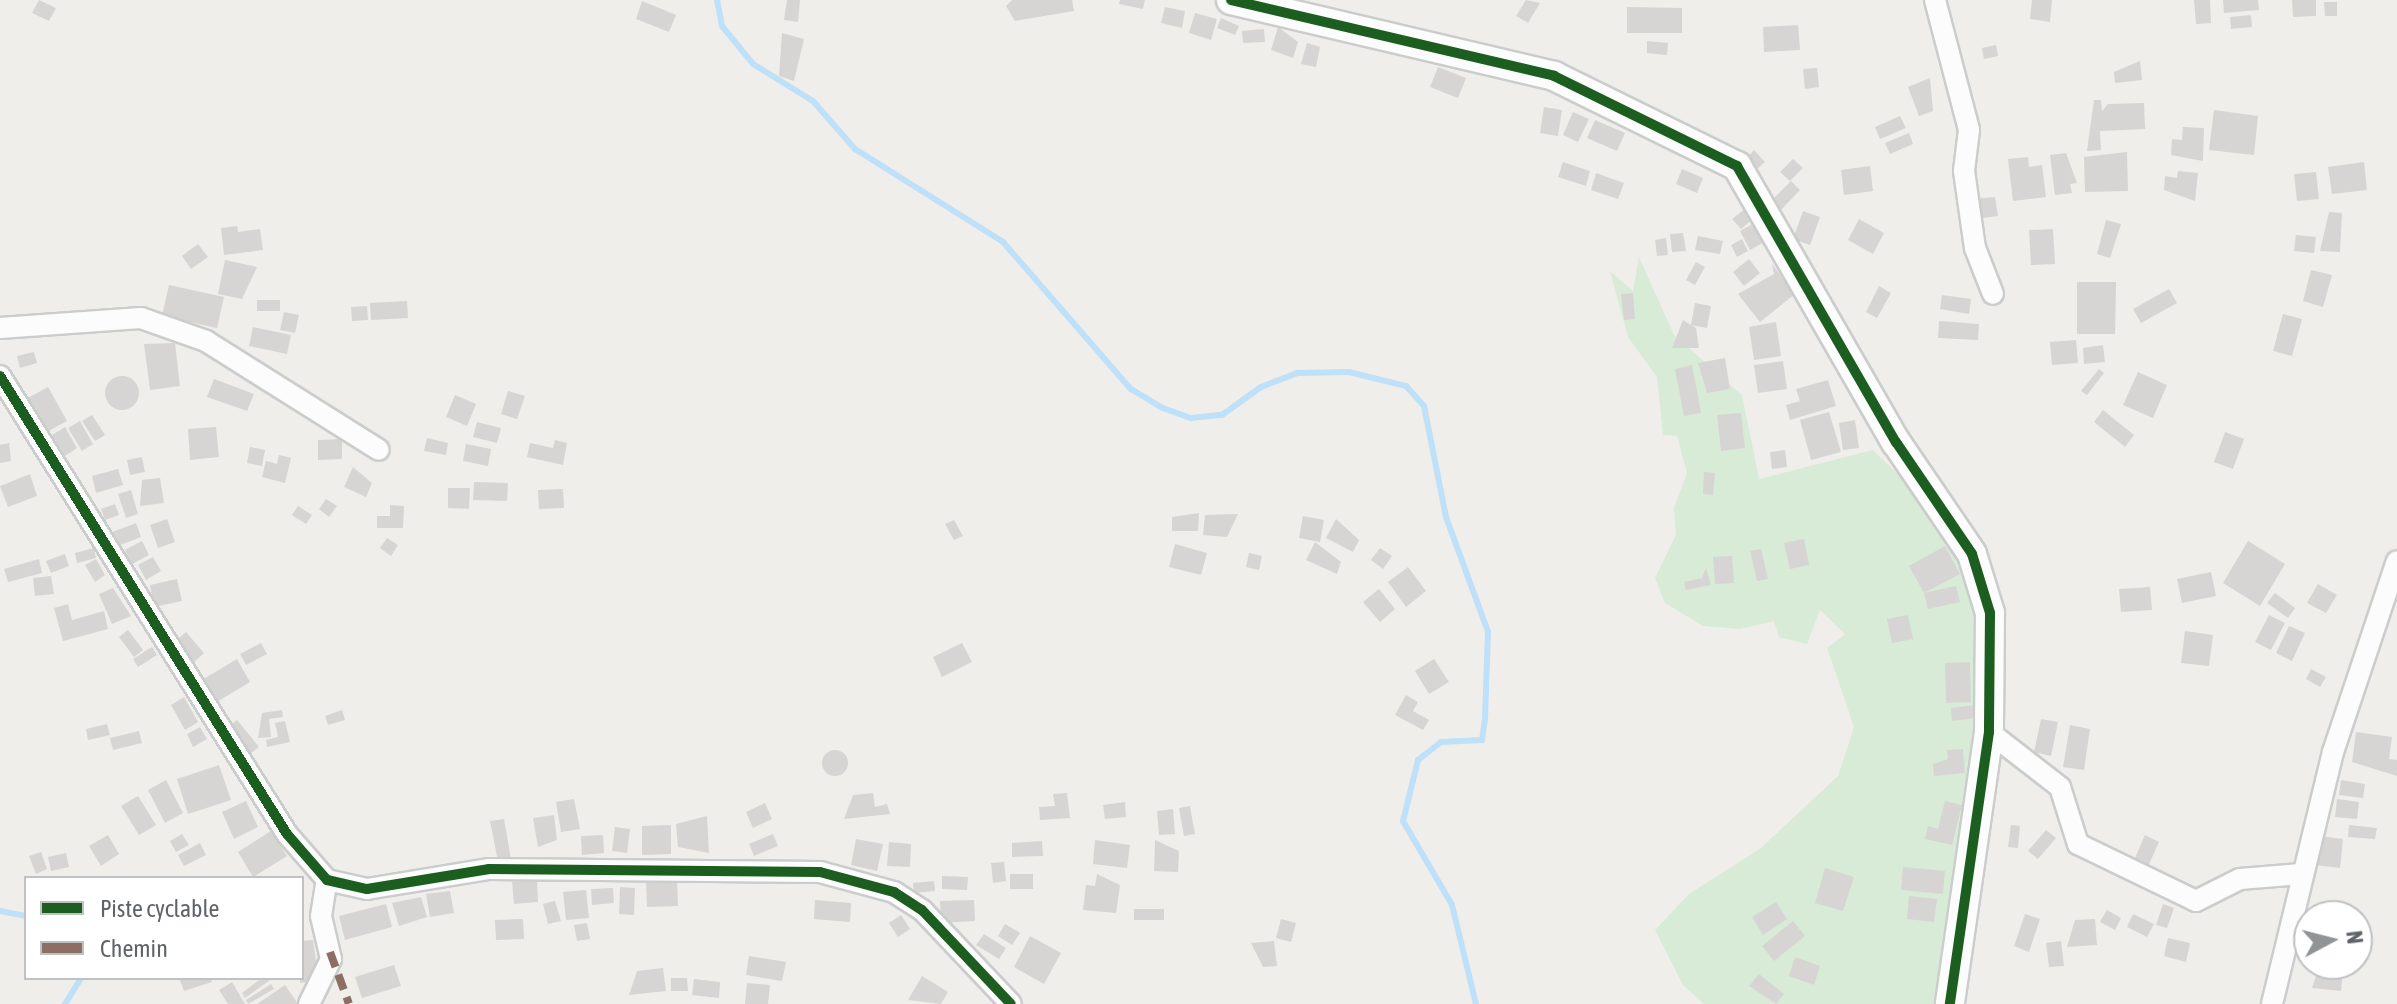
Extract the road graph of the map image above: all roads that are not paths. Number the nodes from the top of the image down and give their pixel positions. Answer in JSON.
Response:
{"nodes":[{"id":1,"x":1231,"y":0,"type":"edge"},
{"id":2,"x":1935,"y":0,"type":"edge"},
{"id":3,"x":1993,"y":294,"type":"dead end"},
{"id":4,"x":0,"y":328,"type":"edge"},
{"id":5,"x":0,"y":376,"type":"edge"},
{"id":6,"x":379,"y":450,"type":"dead end"},
{"id":7,"x":2397,"y":561,"type":"edge"},
{"id":8,"x":1989,"y":732,"type":"junction"},
{"id":9,"x":2301,"y":874,"type":"junction"},
{"id":10,"x":327,"y":880,"type":"junction"},
{"id":11,"x":309,"y":1004,"type":"edge"},
{"id":12,"x":1011,"y":1004,"type":"edge"},
{"id":13,"x":1950,"y":1004,"type":"edge"},
{"id":14,"x":2272,"y":1004,"type":"edge"}],
"edges":[{"from":1,"to":8,"type":"street"},
{"from":2,"to":3,"type":"street"},
{"from":4,"to":6,"type":"street"},
{"from":5,"to":10,"type":"street"},
{"from":7,"to":9,"type":"street"},
{"from":8,"to":9,"type":"street"},
{"from":8,"to":13,"type":"street"},
{"from":9,"to":14,"type":"street"},
{"from":10,"to":11,"type":"street"},
{"from":10,"to":12,"type":"street"}]}
